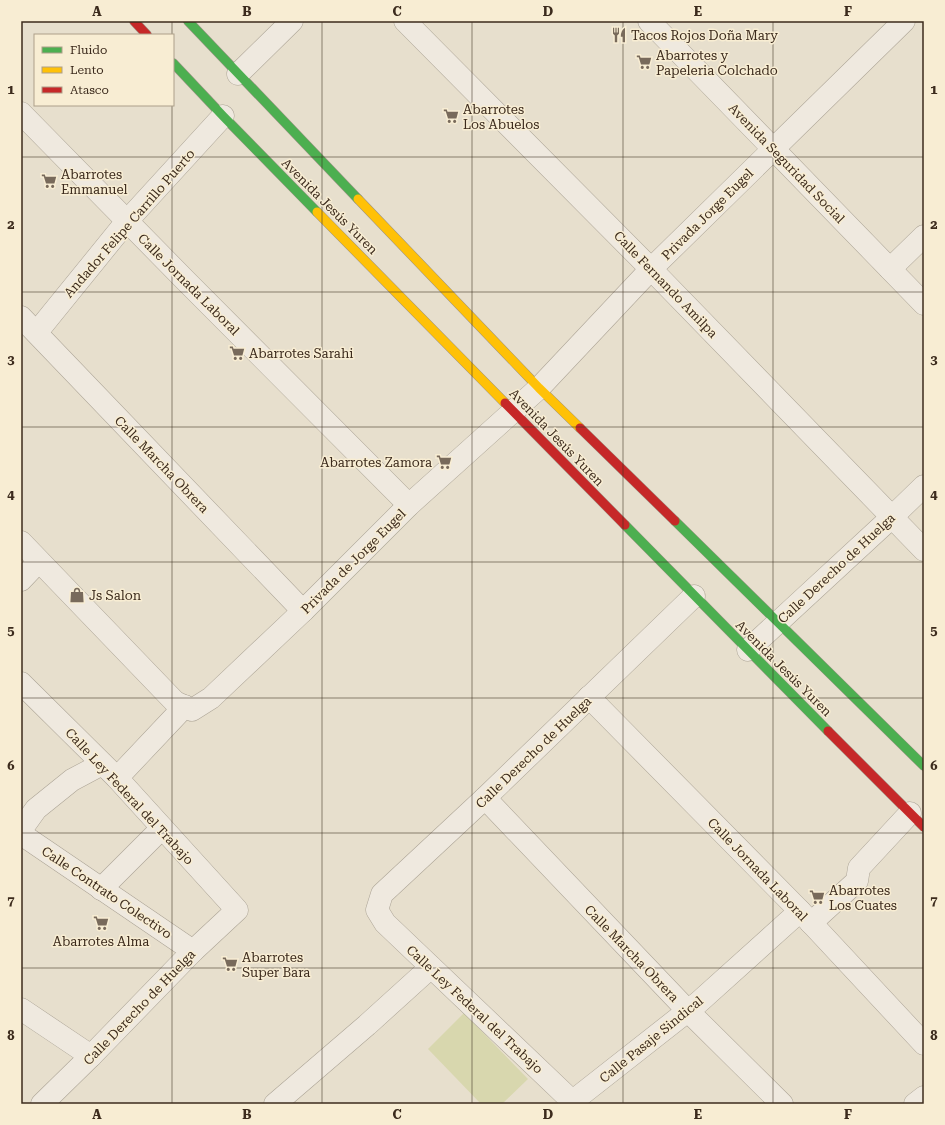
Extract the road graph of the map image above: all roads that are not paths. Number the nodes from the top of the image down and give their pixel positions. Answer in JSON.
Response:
{"nodes":[{"id":1,"x":134,"y":21,"type":"edge"},
{"id":2,"x":188,"y":21,"type":"edge"},
{"id":3,"x":292,"y":21,"type":"edge"},
{"id":4,"x":405,"y":21,"type":"edge"},
{"id":5,"x":649,"y":21,"type":"edge"},
{"id":6,"x":891,"y":25,"type":"edge"},
{"id":7,"x":146,"y":34,"type":"edge"},
{"id":8,"x":174,"y":64,"type":"edge"},
{"id":9,"x":238,"y":74,"type":"junction"},
{"id":10,"x":21,"y":113,"type":"edge"},
{"id":11,"x":223,"y":116,"type":"junction"},
{"id":12,"x":774,"y":148,"type":"junction"},
{"id":13,"x":127,"y":221,"type":"junction"},
{"id":14,"x":924,"y":236,"type":"edge"},
{"id":15,"x":652,"y":269,"type":"junction"},
{"id":16,"x":890,"y":269,"type":"junction"},
{"id":17,"x":924,"y":304,"type":"edge"},
{"id":18,"x":21,"y":317,"type":"edge"},
{"id":19,"x":37,"y":332,"type":"junction"},
{"id":20,"x":539,"y":388,"type":"junction"},
{"id":21,"x":513,"y":411,"type":"junction"},
{"id":22,"x":924,"y":486,"type":"edge"},
{"id":23,"x":409,"y":505,"type":"junction"},
{"id":24,"x":892,"y":517,"type":"junction"},
{"id":25,"x":21,"y":542,"type":"edge"},
{"id":26,"x":924,"y":550,"type":"edge"},
{"id":27,"x":39,"y":561,"type":"junction"},
{"id":28,"x":21,"y":580,"type":"edge"},
{"id":29,"x":694,"y":596,"type":"junction"},
{"id":30,"x":303,"y":611,"type":"junction"},
{"id":31,"x":779,"y":622,"type":"junction"},
{"id":32,"x":748,"y":650,"type":"junction"},
{"id":33,"x":21,"y":683,"type":"edge"},
{"id":34,"x":589,"y":697,"type":"junction"},
{"id":35,"x":188,"y":708,"type":"junction"},
{"id":36,"x":924,"y":766,"type":"edge"},
{"id":37,"x":110,"y":771,"type":"junction"},
{"id":38,"x":485,"y":798,"type":"junction"},
{"id":39,"x":917,"y":820,"type":"edge"},
{"id":40,"x":162,"y":828,"type":"junction"},
{"id":41,"x":21,"y":830,"type":"edge"},
{"id":42,"x":21,"y":834,"type":"edge"},
{"id":43,"x":101,"y":889,"type":"junction"},
{"id":44,"x":237,"y":910,"type":"joint"},
{"id":45,"x":377,"y":910,"type":"joint"},
{"id":46,"x":806,"y":917,"type":"junction"},
{"id":47,"x":193,"y":951,"type":"junction"},
{"id":48,"x":431,"y":967,"type":"junction"},
{"id":49,"x":21,"y":1009,"type":"edge"},
{"id":50,"x":687,"y":1010,"type":"junction"},
{"id":51,"x":924,"y":1044,"type":"edge"},
{"id":52,"x":91,"y":1056,"type":"junction"},
{"id":53,"x":924,"y":1097,"type":"edge"},
{"id":54,"x":574,"y":1103,"type":"edge"},
{"id":55,"x":42,"y":1104,"type":"edge"},
{"id":56,"x":275,"y":1104,"type":"edge"},
{"id":57,"x":782,"y":1104,"type":"edge"},
{"id":58,"x":915,"y":1104,"type":"edge"}],
"edges":[{"from":1,"to":7,"type":"street"},
{"from":2,"to":9,"type":"street","name":"Avenida Jesús Yuren"},
{"from":3,"to":9,"type":"street"},
{"from":4,"to":15,"type":"street","name":"Calle Fernando Amilpa"},
{"from":5,"to":12,"type":"street","name":"Avenida Seguridad Social"},
{"from":6,"to":12,"type":"street","name":"Privada Jorge Eugel"},
{"from":8,"to":11,"type":"street","name":"Avenida Jesús Yuren"},
{"from":9,"to":20,"type":"street","name":"Avenida Jesús Yuren"},
{"from":10,"to":13,"type":"street","name":"Calle Jornada Laboral"},
{"from":11,"to":13,"type":"street","name":"Andador Felipe Carrillo Puerto"},
{"from":11,"to":21,"type":"street","name":"Avenida Jesús Yuren"},
{"from":12,"to":15,"type":"street","name":"Privada Jorge Eugel"},
{"from":12,"to":16,"type":"street","name":"Avenida Seguridad Social"},
{"from":13,"to":19,"type":"street","name":"Andador Felipe Carrillo Puerto"},
{"from":13,"to":23,"type":"street","name":"Calle Jornada Laboral"},
{"from":14,"to":16,"type":"street"},
{"from":15,"to":20,"type":"street","name":"Privada Jorge Eugel"},
{"from":15,"to":24,"type":"street","name":"Calle Fernando Amilpa"},
{"from":16,"to":17,"type":"street","name":"Avenida Seguridad Social"},
{"from":18,"to":19,"type":"street","name":"Calle Marcha Obrera"},
{"from":19,"to":30,"type":"street","name":"Calle Marcha Obrera"},
{"from":20,"to":21,"type":"street","name":"Privada Jorge Eugel"},
{"from":20,"to":31,"type":"street","name":"Avenida Jesús Yuren"},
{"from":21,"to":23,"type":"street","name":"Privada de Jorge Eugel"},
{"from":21,"to":29,"type":"street","name":"Avenida Jesús Yuren"},
{"from":22,"to":24,"type":"street","name":"Calle Derecho de Huelga"},
{"from":23,"to":30,"type":"street","name":"Privada de Jorge Eugel"},
{"from":24,"to":26,"type":"street","name":"Calle Fernando Amilpa"},
{"from":24,"to":31,"type":"street","name":"Calle Derecho de Huelga"},
{"from":25,"to":27,"type":"street"},
{"from":27,"to":28,"type":"street"},
{"from":27,"to":35,"type":"street"},
{"from":29,"to":32,"type":"street","name":"Avenida Jesús Yuren"},
{"from":29,"to":34,"type":"street","name":"Calle Derecho de Huelga"},
{"from":30,"to":35,"type":"street","name":"Privada de Jorge Eugel"},
{"from":31,"to":32,"type":"street","name":"Calle Derecho de Huelga"},
{"from":31,"to":36,"type":"street","name":"Avenida Jesús Yuren"},
{"from":32,"to":39,"type":"street","name":"Avenida Jesús Yuren"},
{"from":33,"to":37,"type":"street","name":"Calle Ley Federal del Trabajo"},
{"from":34,"to":38,"type":"street","name":"Calle Derecho de Huelga"},
{"from":34,"to":46,"type":"street","name":"Calle Jornada Laboral"},
{"from":35,"to":37,"type":"street"},
{"from":37,"to":40,"type":"street","name":"Calle Ley Federal del Trabajo"},
{"from":37,"to":41,"type":"street"},
{"from":38,"to":45,"type":"street","name":"Calle Derecho de Huelga"},
{"from":38,"to":50,"type":"street","name":"Calle Marcha Obrera"},
{"from":39,"to":46,"type":"street","name":"Calle Pasaje Sindical"},
{"from":40,"to":43,"type":"street"},
{"from":40,"to":44,"type":"street","name":"Calle Ley Federal del Trabajo"},
{"from":42,"to":43,"type":"street","name":"Calle Contrato Colectivo"},
{"from":43,"to":47,"type":"street","name":"Calle Contrato Colectivo"},
{"from":44,"to":47,"type":"street","name":"Calle Derecho de Huelga"},
{"from":45,"to":48,"type":"street","name":"Calle Ley Federal del Trabajo"},
{"from":46,"to":50,"type":"street","name":"Calle Pasaje Sindical"},
{"from":46,"to":51,"type":"street","name":"Calle Jornada Laboral"},
{"from":47,"to":52,"type":"street","name":"Calle Derecho de Huelga"},
{"from":48,"to":54,"type":"street","name":"Calle Ley Federal del Trabajo"},
{"from":48,"to":56,"type":"street"},
{"from":49,"to":52,"type":"street"},
{"from":50,"to":54,"type":"street","name":"Calle Pasaje Sindical"},
{"from":50,"to":57,"type":"street","name":"Calle Marcha Obrera"},
{"from":52,"to":55,"type":"street","name":"Calle Derecho de Huelga"},
{"from":53,"to":58,"type":"street"}]}
